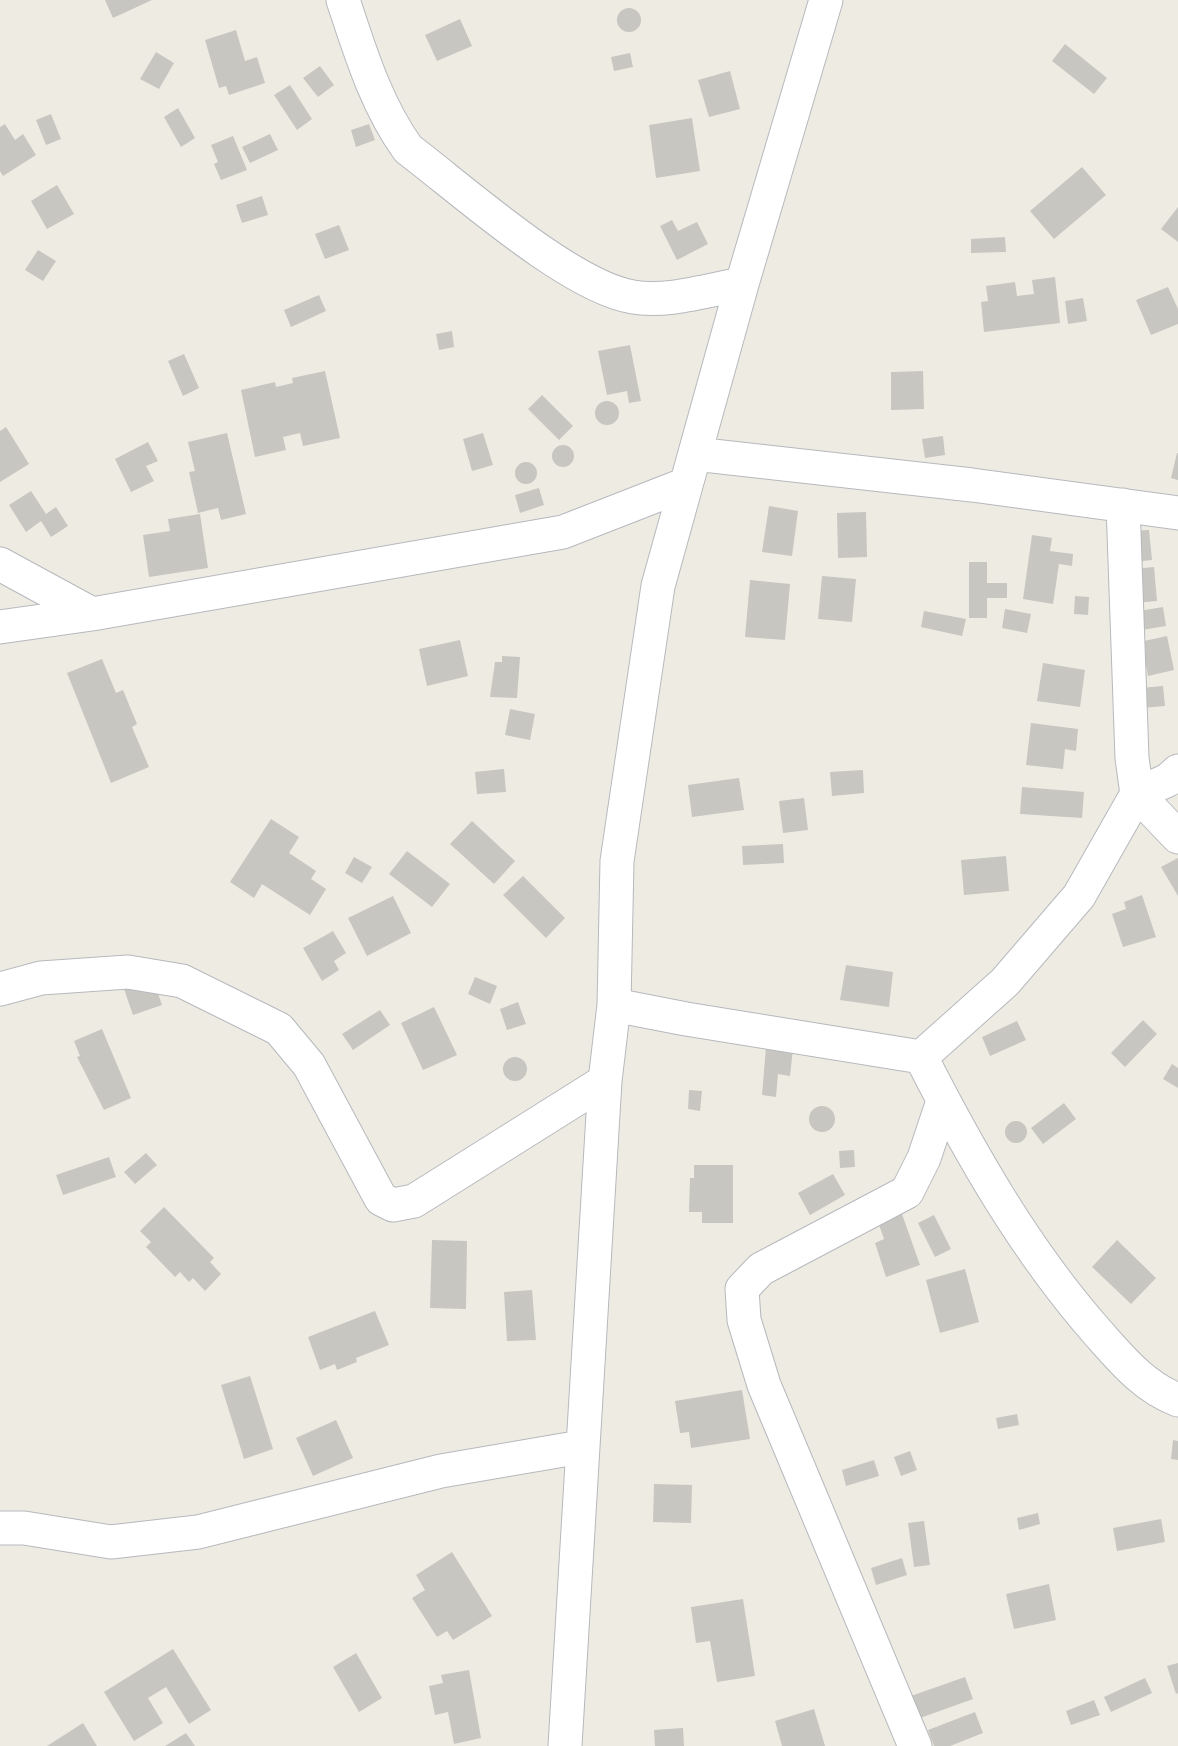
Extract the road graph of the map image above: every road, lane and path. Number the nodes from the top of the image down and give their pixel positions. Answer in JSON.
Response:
{"nodes":[{"id":1,"x":343,"y":0,"type":"edge"},
{"id":2,"x":826,"y":0,"type":"edge"},
{"id":3,"x":742,"y":285,"type":"junction"},
{"id":4,"x":691,"y":469,"type":"junction"},
{"id":5,"x":1123,"y":505,"type":"junction"},
{"id":6,"x":1178,"y":513,"type":"edge"},
{"id":7,"x":0,"y":564,"type":"edge"},
{"id":8,"x":92,"y":614,"type":"junction"},
{"id":9,"x":0,"y":627,"type":"edge"},
{"id":10,"x":1178,"y":771,"type":"edge"},
{"id":11,"x":1137,"y":794,"type":"junction"},
{"id":12,"x":1178,"y":837,"type":"edge"},
{"id":13,"x":0,"y":989,"type":"edge"},
{"id":14,"x":614,"y":1005,"type":"junction"},
{"id":15,"x":921,"y":1057,"type":"junction"},
{"id":16,"x":605,"y":1081,"type":"junction"},
{"id":17,"x":943,"y":1101,"type":"junction"},
{"id":18,"x":1178,"y":1400,"type":"edge"},
{"id":19,"x":581,"y":1447,"type":"junction"},
{"id":20,"x":0,"y":1528,"type":"edge"},
{"id":21,"x":565,"y":1746,"type":"edge"},
{"id":22,"x":915,"y":1746,"type":"edge"}],
"edges":[{"from":1,"to":3,"type":"street"},
{"from":2,"to":3,"type":"street"},
{"from":3,"to":4,"type":"street"},
{"from":4,"to":5,"type":"street"},
{"from":4,"to":8,"type":"street"},
{"from":4,"to":14,"type":"street"},
{"from":5,"to":6,"type":"street"},
{"from":5,"to":11,"type":"street"},
{"from":7,"to":8,"type":"street"},
{"from":8,"to":9,"type":"street"},
{"from":10,"to":11,"type":"street"},
{"from":11,"to":12,"type":"street"},
{"from":11,"to":15,"type":"street"},
{"from":13,"to":16,"type":"street"},
{"from":14,"to":15,"type":"street"},
{"from":14,"to":16,"type":"street"},
{"from":15,"to":17,"type":"street"},
{"from":16,"to":19,"type":"street"},
{"from":17,"to":18,"type":"street"},
{"from":17,"to":22,"type":"street"},
{"from":19,"to":20,"type":"street"},
{"from":19,"to":21,"type":"street"}]}
